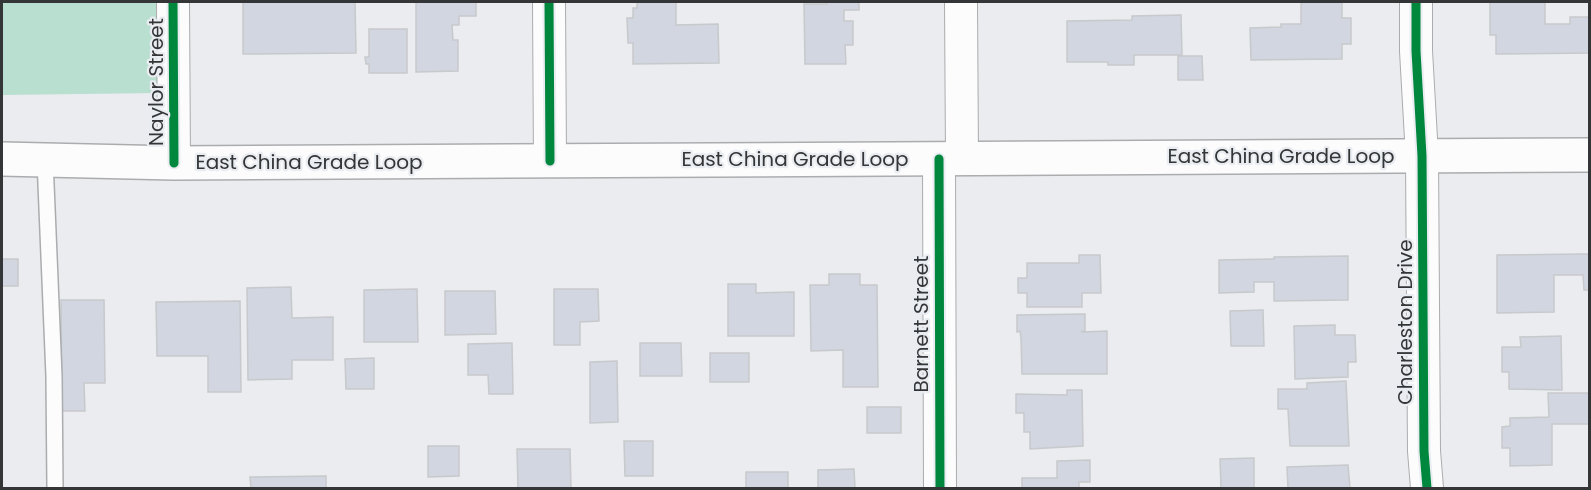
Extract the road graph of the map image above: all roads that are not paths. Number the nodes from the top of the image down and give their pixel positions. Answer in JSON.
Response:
{"nodes":[{"id":1,"x":173,"y":2,"type":"edge"},
{"id":2,"x":549,"y":2,"type":"edge"},
{"id":3,"x":961,"y":2,"type":"edge"},
{"id":4,"x":1416,"y":2,"type":"edge"},
{"id":5,"x":1590,"y":155,"type":"edge"},
{"id":6,"x":1422,"y":156,"type":"junction"},
{"id":7,"x":951,"y":158,"type":"junction"},
{"id":8,"x":2,"y":159,"type":"edge"},
{"id":9,"x":45,"y":160,"type":"junction"},
{"id":10,"x":550,"y":161,"type":"junction"},
{"id":11,"x":174,"y":163,"type":"junction"},
{"id":12,"x":55,"y":489,"type":"edge"},
{"id":13,"x":940,"y":489,"type":"edge"},
{"id":14,"x":1427,"y":489,"type":"edge"}],
"edges":[{"from":1,"to":11,"type":"street","name":"Naylor Street"},
{"from":2,"to":10,"type":"street"},
{"from":3,"to":7,"type":"street","name":"Barnett Street"},
{"from":4,"to":6,"type":"street","name":"Charleston Drive"},
{"from":5,"to":6,"type":"main road","name":"East China Grade Loop"},
{"from":6,"to":7,"type":"main road","name":"East China Grade Loop"},
{"from":6,"to":14,"type":"street","name":"Charleston Drive"},
{"from":7,"to":10,"type":"main road","name":"East China Grade Loop"},
{"from":7,"to":13,"type":"street","name":"Barnett Street"},
{"from":8,"to":9,"type":"main road","name":"East China Grade Loop"},
{"from":9,"to":11,"type":"main road","name":"East China Grade Loop"},
{"from":9,"to":12,"type":"lane"},
{"from":10,"to":11,"type":"main road","name":"East China Grade Loop"}]}
